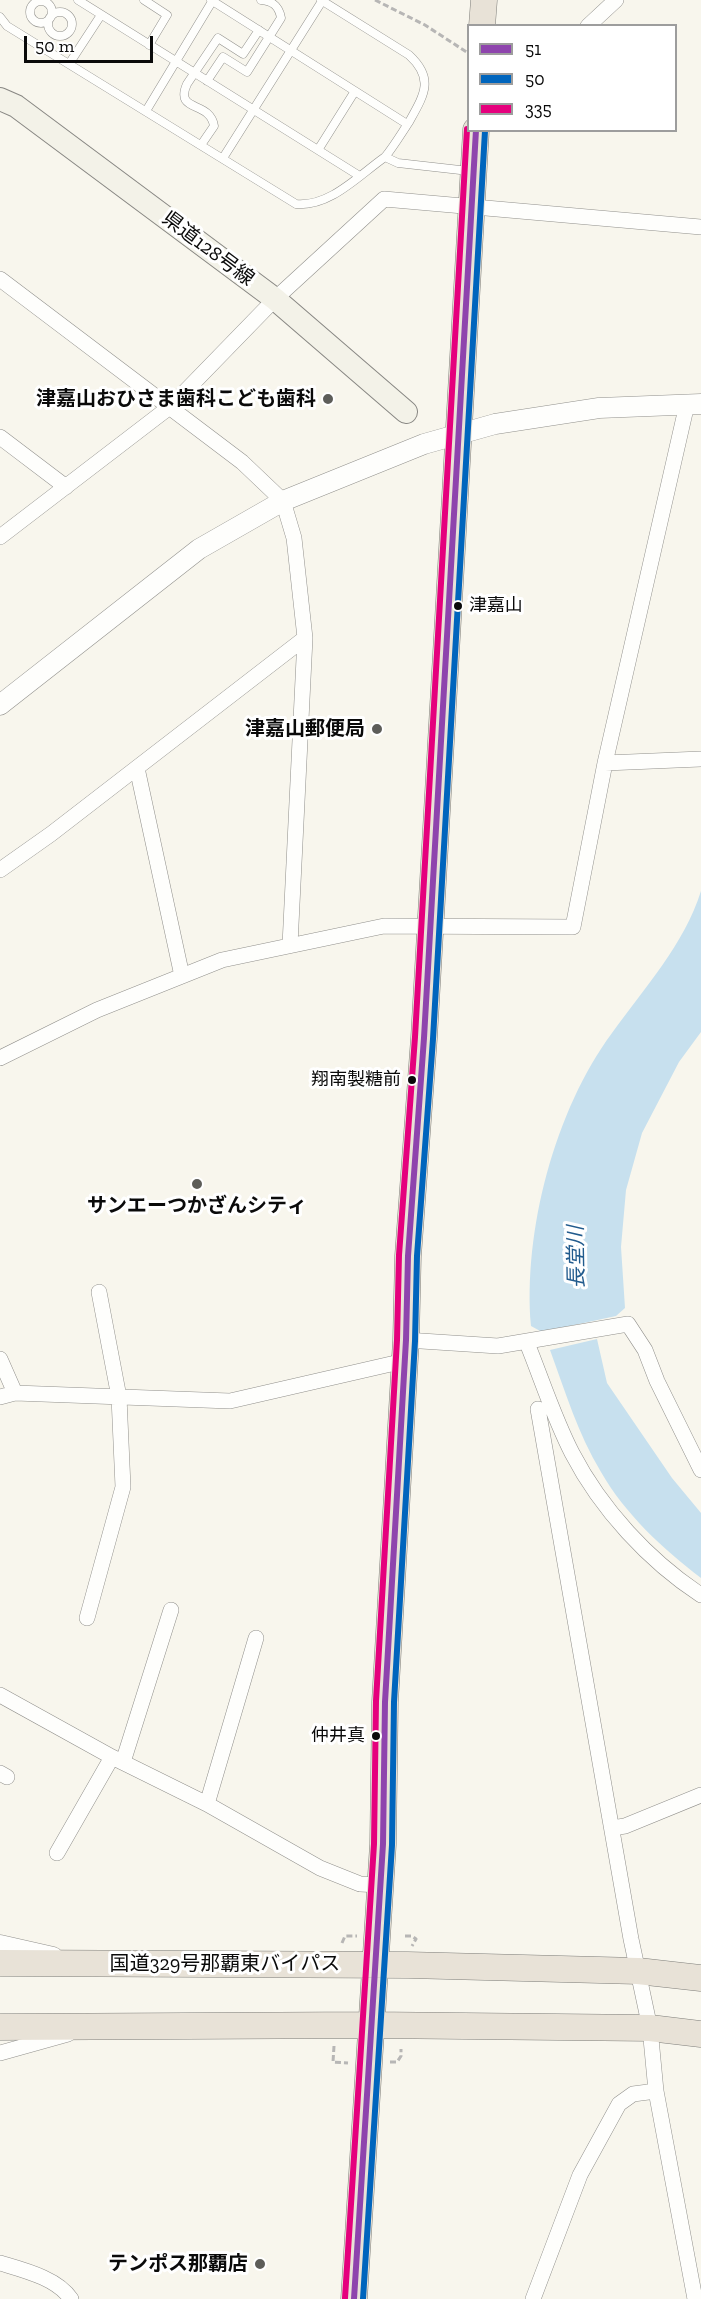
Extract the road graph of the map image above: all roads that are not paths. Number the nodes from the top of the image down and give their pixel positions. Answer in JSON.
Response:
{"nodes":[{"id":1,"x":78,"y":0,"type":"edge"},
{"id":2,"x":144,"y":0,"type":"edge"},
{"id":3,"x":212,"y":0,"type":"edge"},
{"id":4,"x":261,"y":0,"type":"edge"},
{"id":5,"x":321,"y":0,"type":"edge"},
{"id":6,"x":484,"y":0,"type":"edge"},
{"id":7,"x":616,"y":0,"type":"edge"},
{"id":8,"x":101,"y":15,"type":"junction"},
{"id":9,"x":0,"y":17,"type":"edge"},
{"id":10,"x":482,"y":24,"type":"edge"},
{"id":11,"x":590,"y":24,"type":"edge"},
{"id":12,"x":259,"y":30,"type":"junction"},
{"id":13,"x":70,"y":31,"type":"junction"},
{"id":14,"x":270,"y":38,"type":"junction"},
{"id":15,"x":85,"y":40,"type":"junction"},
{"id":16,"x":149,"y":45,"type":"junction"},
{"id":17,"x":290,"y":50,"type":"junction"},
{"id":18,"x":176,"y":61,"type":"junction"},
{"id":19,"x":69,"y":64,"type":"junction"},
{"id":20,"x":194,"y":73,"type":"junction"},
{"id":21,"x":207,"y":81,"type":"junction"},
{"id":22,"x":355,"y":91,"type":"junction"},
{"id":23,"x":0,"y":99,"type":"edge"},
{"id":24,"x":253,"y":110,"type":"junction"},
{"id":25,"x":146,"y":111,"type":"junction"},
{"id":26,"x":407,"y":124,"type":"junction"},
{"id":27,"x":476,"y":132,"type":"edge"},
{"id":28,"x":201,"y":145,"type":"junction"},
{"id":29,"x":318,"y":150,"type":"junction"},
{"id":30,"x":385,"y":157,"type":"junction"},
{"id":31,"x":223,"y":158,"type":"junction"},
{"id":32,"x":474,"y":171,"type":"junction"},
{"id":33,"x":358,"y":175,"type":"junction"},
{"id":34,"x":472,"y":207,"type":"junction"},
{"id":35,"x":701,"y":227,"type":"edge"},
{"id":36,"x":0,"y":279,"type":"edge"},
{"id":37,"x":275,"y":299,"type":"junction"},
{"id":38,"x":694,"y":404,"type":"edge"},
{"id":39,"x":171,"y":406,"type":"junction"},
{"id":40,"x":406,"y":412,"type":"dead end"},
{"id":41,"x":459,"y":434,"type":"junction"},
{"id":42,"x":0,"y":437,"type":"edge"},
{"id":43,"x":66,"y":487,"type":"junction"},
{"id":44,"x":283,"y":501,"type":"junction"},
{"id":45,"x":0,"y":537,"type":"edge"},
{"id":46,"x":305,"y":638,"type":"junction"},
{"id":47,"x":0,"y":705,"type":"edge"},
{"id":48,"x":701,"y":759,"type":"edge"},
{"id":49,"x":605,"y":763,"type":"junction"},
{"id":50,"x":137,"y":768,"type":"junction"},
{"id":51,"x":0,"y":870,"type":"edge"},
{"id":52,"x":430,"y":927,"type":"junction"},
{"id":53,"x":290,"y":945,"type":"junction"},
{"id":54,"x":182,"y":976,"type":"junction"},
{"id":55,"x":0,"y":1058,"type":"edge"},
{"id":56,"x":99,"y":1292,"type":"dead end"},
{"id":57,"x":532,"y":1342,"type":"junction"},
{"id":58,"x":405,"y":1351,"type":"junction"},
{"id":59,"x":0,"y":1359,"type":"edge"},
{"id":60,"x":7,"y":1395,"type":"edge"},
{"id":61,"x":119,"y":1397,"type":"junction"},
{"id":62,"x":538,"y":1409,"type":"dead end"},
{"id":63,"x":701,"y":1470,"type":"edge"},
{"id":64,"x":701,"y":1595,"type":"edge"},
{"id":65,"x":171,"y":1611,"type":"dead end"},
{"id":66,"x":87,"y":1618,"type":"dead end"},
{"id":67,"x":256,"y":1638,"type":"dead end"},
{"id":68,"x":0,"y":1695,"type":"edge"},
{"id":69,"x":117,"y":1759,"type":"junction"},
{"id":70,"x":701,"y":1795,"type":"edge"},
{"id":71,"x":207,"y":1804,"type":"junction"},
{"id":72,"x":612,"y":1828,"type":"junction"},
{"id":73,"x":57,"y":1853,"type":"dead end"},
{"id":74,"x":380,"y":1885,"type":"junction"},
{"id":75,"x":0,"y":1945,"type":"edge"},
{"id":76,"x":0,"y":1963,"type":"edge"},
{"id":77,"x":80,"y":1963,"type":"junction"},
{"id":78,"x":375,"y":1965,"type":"junction"},
{"id":79,"x":638,"y":1971,"type":"junction"},
{"id":80,"x":701,"y":1978,"type":"edge"},
{"id":81,"x":371,"y":2025,"type":"junction"},
{"id":82,"x":0,"y":2027,"type":"edge"},
{"id":83,"x":86,"y":2028,"type":"junction"},
{"id":84,"x":650,"y":2028,"type":"junction"},
{"id":85,"x":701,"y":2034,"type":"edge"},
{"id":86,"x":0,"y":2053,"type":"edge"},
{"id":87,"x":656,"y":2091,"type":"junction"},
{"id":88,"x":0,"y":2263,"type":"edge"},
{"id":89,"x":71,"y":2299,"type":"edge"},
{"id":90,"x":354,"y":2299,"type":"edge"},
{"id":91,"x":533,"y":2299,"type":"edge"},
{"id":92,"x":695,"y":2299,"type":"edge"}],
"edges":[{"from":1,"to":8,"type":"lane"},
{"from":2,"to":16,"type":"lane"},
{"from":3,"to":12,"type":"lane"},
{"from":3,"to":18,"type":"lane"},
{"from":4,"to":14,"type":"lane"},
{"from":5,"to":17,"type":"lane"},
{"from":5,"to":26,"type":"lane"},
{"from":6,"to":10,"type":"highway"},
{"from":7,"to":11,"type":"street"},
{"from":8,"to":15,"type":"lane"},
{"from":8,"to":16,"type":"lane"},
{"from":9,"to":19,"type":"lane"},
{"from":12,"to":14,"type":"lane"},
{"from":12,"to":20,"type":"lane"},
{"from":13,"to":13,"type":"lane"},
{"from":13,"to":15,"type":"lane"},
{"from":14,"to":17,"type":"lane"},
{"from":14,"to":21,"type":"lane"},
{"from":15,"to":19,"type":"lane"},
{"from":16,"to":18,"type":"lane"},
{"from":17,"to":22,"type":"lane"},
{"from":17,"to":24,"type":"lane"},
{"from":18,"to":20,"type":"lane"},
{"from":18,"to":25,"type":"lane"},
{"from":19,"to":25,"type":"lane"},
{"from":20,"to":21,"type":"lane"},
{"from":20,"to":28,"type":"lane"},
{"from":21,"to":24,"type":"lane"},
{"from":22,"to":26,"type":"lane"},
{"from":22,"to":29,"type":"lane"},
{"from":23,"to":37,"type":"main road","name":"県道128号線"},
{"from":24,"to":29,"type":"lane"},
{"from":24,"to":31,"type":"lane"},
{"from":25,"to":28,"type":"lane"},
{"from":26,"to":30,"type":"lane"},
{"from":27,"to":32,"type":"highway"},
{"from":28,"to":31,"type":"lane"},
{"from":29,"to":33,"type":"lane"},
{"from":30,"to":32,"type":"lane"},
{"from":30,"to":33,"type":"lane"},
{"from":31,"to":33,"type":"lane"},
{"from":32,"to":34,"type":"highway"},
{"from":34,"to":35,"type":"street"},
{"from":34,"to":37,"type":"street"},
{"from":34,"to":41,"type":"highway"},
{"from":36,"to":39,"type":"street"},
{"from":37,"to":39,"type":"street"},
{"from":37,"to":40,"type":"main road","name":"県道128号線"},
{"from":38,"to":41,"type":"street"},
{"from":38,"to":49,"type":"street"},
{"from":39,"to":43,"type":"street"},
{"from":39,"to":44,"type":"street"},
{"from":41,"to":44,"type":"street"},
{"from":41,"to":52,"type":"highway"},
{"from":42,"to":43,"type":"street"},
{"from":43,"to":45,"type":"street"},
{"from":44,"to":46,"type":"street"},
{"from":44,"to":47,"type":"street"},
{"from":46,"to":50,"type":"street"},
{"from":46,"to":53,"type":"street"},
{"from":48,"to":49,"type":"street"},
{"from":49,"to":52,"type":"street"},
{"from":50,"to":51,"type":"street"},
{"from":50,"to":54,"type":"street"},
{"from":52,"to":53,"type":"street"},
{"from":52,"to":58,"type":"highway"},
{"from":53,"to":54,"type":"street"},
{"from":54,"to":55,"type":"street"},
{"from":56,"to":61,"type":"street"},
{"from":57,"to":58,"type":"street"},
{"from":57,"to":63,"type":"street"},
{"from":57,"to":64,"type":"street"},
{"from":58,"to":61,"type":"street"},
{"from":58,"to":74,"type":"highway"},
{"from":59,"to":60,"type":"street"},
{"from":60,"to":61,"type":"street"},
{"from":61,"to":66,"type":"street"},
{"from":62,"to":72,"type":"street"},
{"from":65,"to":69,"type":"street"},
{"from":67,"to":71,"type":"street"},
{"from":68,"to":69,"type":"street"},
{"from":69,"to":71,"type":"street"},
{"from":69,"to":73,"type":"street"},
{"from":70,"to":72,"type":"street"},
{"from":71,"to":74,"type":"street"},
{"from":72,"to":79,"type":"street"},
{"from":74,"to":78,"type":"highway"},
{"from":75,"to":77,"type":"street"},
{"from":76,"to":77,"type":"highway","name":"国道329号那覇東バイパス"},
{"from":77,"to":78,"type":"highway","name":"国道329号那覇東バイパス"},
{"from":78,"to":79,"type":"highway","name":"国道329号那覇東バイパス"},
{"from":78,"to":81,"type":"highway"},
{"from":79,"to":80,"type":"highway","name":"国道329号那覇東バイパス"},
{"from":79,"to":84,"type":"street"},
{"from":81,"to":83,"type":"highway"},
{"from":81,"to":84,"type":"highway"},
{"from":81,"to":90,"type":"highway"},
{"from":82,"to":83,"type":"highway"},
{"from":83,"to":86,"type":"street"},
{"from":84,"to":85,"type":"highway"},
{"from":84,"to":87,"type":"street"},
{"from":87,"to":91,"type":"street"},
{"from":87,"to":92,"type":"street"},
{"from":88,"to":89,"type":"street"}]}
